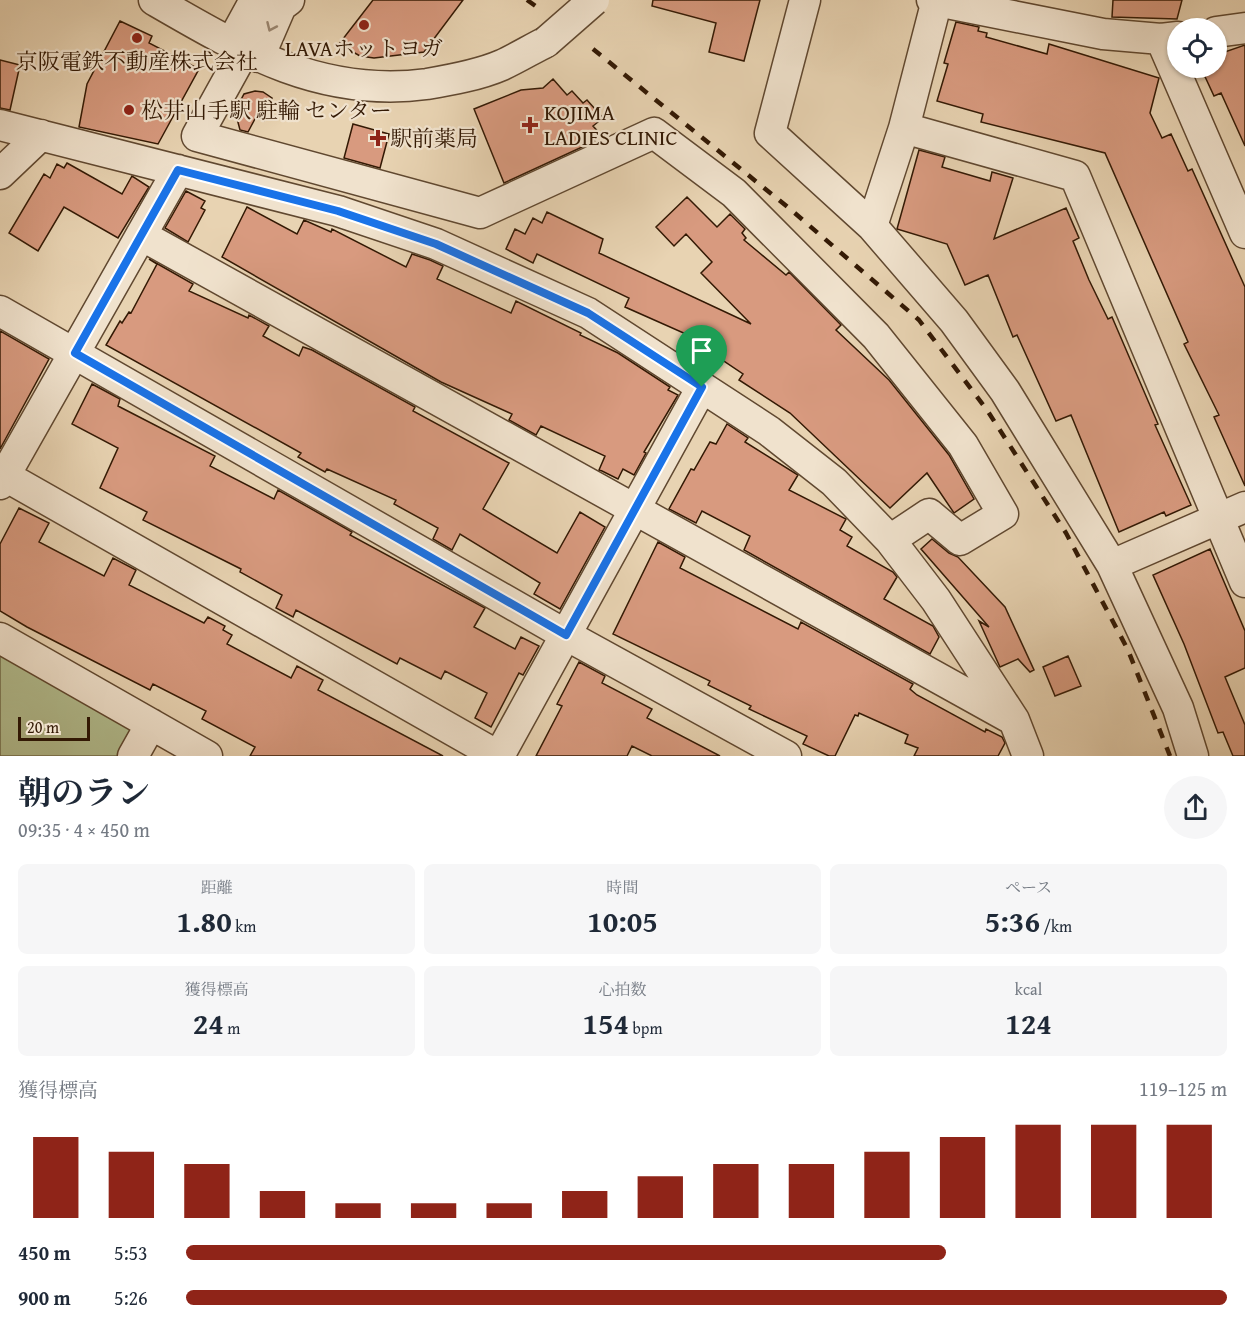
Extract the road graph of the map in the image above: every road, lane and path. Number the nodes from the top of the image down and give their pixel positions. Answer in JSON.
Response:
{"nodes":[{"id":1,"x":154,"y":0,"type":"edge"},
{"id":2,"x":255,"y":0,"type":"edge"},
{"id":3,"x":289,"y":0,"type":"edge"},
{"id":4,"x":594,"y":0,"type":"edge"},
{"id":5,"x":805,"y":0,"type":"edge"},
{"id":6,"x":935,"y":0,"type":"edge"},
{"id":7,"x":1245,"y":28,"type":"edge"},
{"id":8,"x":1227,"y":30,"type":"edge"},
{"id":9,"x":1167,"y":38,"type":"edge"},
{"id":10,"x":245,"y":51,"type":"junction"},
{"id":11,"x":1185,"y":78,"type":"edge"},
{"id":12,"x":0,"y":125,"type":"edge"},
{"id":13,"x":904,"y":128,"type":"junction"},
{"id":14,"x":41,"y":135,"type":"junction"},
{"id":15,"x":178,"y":170,"type":"junction"},
{"id":16,"x":0,"y":174,"type":"edge"},
{"id":17,"x":872,"y":226,"type":"junction"},
{"id":18,"x":1245,"y":233,"type":"edge"},
{"id":19,"x":141,"y":235,"type":"junction"},
{"id":20,"x":0,"y":310,"type":"edge"},
{"id":21,"x":75,"y":353,"type":"junction"},
{"id":22,"x":702,"y":387,"type":"junction"},
{"id":23,"x":2,"y":478,"type":"edge"},
{"id":24,"x":1245,"y":507,"type":"edge"},
{"id":25,"x":636,"y":512,"type":"junction"},
{"id":26,"x":1217,"y":519,"type":"junction"},
{"id":27,"x":890,"y":540,"type":"junction"},
{"id":28,"x":1112,"y":565,"type":"junction"},
{"id":29,"x":1245,"y":582,"type":"edge"},
{"id":30,"x":566,"y":635,"type":"junction"},
{"id":31,"x":0,"y":638,"type":"edge"},
{"id":32,"x":1014,"y":720,"type":"junction"},
{"id":33,"x":151,"y":724,"type":"junction"},
{"id":34,"x":133,"y":756,"type":"edge"},
{"id":35,"x":207,"y":756,"type":"edge"},
{"id":36,"x":498,"y":756,"type":"edge"},
{"id":37,"x":786,"y":756,"type":"edge"},
{"id":38,"x":1028,"y":756,"type":"edge"},
{"id":39,"x":1193,"y":756,"type":"edge"}],
"edges":[{"from":1,"to":10,"type":"street"},
{"from":2,"to":10,"type":"street"},
{"from":3,"to":10,"type":"street","one_way":true},
{"from":4,"to":10,"type":"street","bridge":true},
{"from":5,"to":17,"type":"street"},
{"from":6,"to":9,"type":"street"},
{"from":6,"to":13,"type":"street"},
{"from":7,"to":8,"type":"street"},
{"from":10,"to":27,"type":"street"},
{"from":11,"to":18,"type":"street"},
{"from":12,"to":14,"type":"street"},
{"from":13,"to":17,"type":"street"},
{"from":13,"to":26,"type":"street"},
{"from":14,"to":15,"type":"street"},
{"from":14,"to":16,"type":"street"},
{"from":15,"to":19,"type":"street"},
{"from":15,"to":22,"type":"street"},
{"from":17,"to":28,"type":"street"},
{"from":19,"to":21,"type":"street"},
{"from":19,"to":25,"type":"street"},
{"from":20,"to":21,"type":"street"},
{"from":21,"to":23,"type":"street"},
{"from":21,"to":30,"type":"street"},
{"from":22,"to":25,"type":"street"},
{"from":22,"to":27,"type":"street"},
{"from":23,"to":36,"type":"street"},
{"from":24,"to":26,"type":"street"},
{"from":25,"to":30,"type":"street"},
{"from":25,"to":32,"type":"street"},
{"from":26,"to":28,"type":"street"},
{"from":26,"to":29,"type":"street"},
{"from":27,"to":32,"type":"street"},
{"from":28,"to":39,"type":"street"},
{"from":30,"to":36,"type":"street"},
{"from":30,"to":37,"type":"street"},
{"from":31,"to":33,"type":"street"},
{"from":32,"to":38,"type":"street"},
{"from":33,"to":34,"type":"street"},
{"from":33,"to":35,"type":"street"}]}
